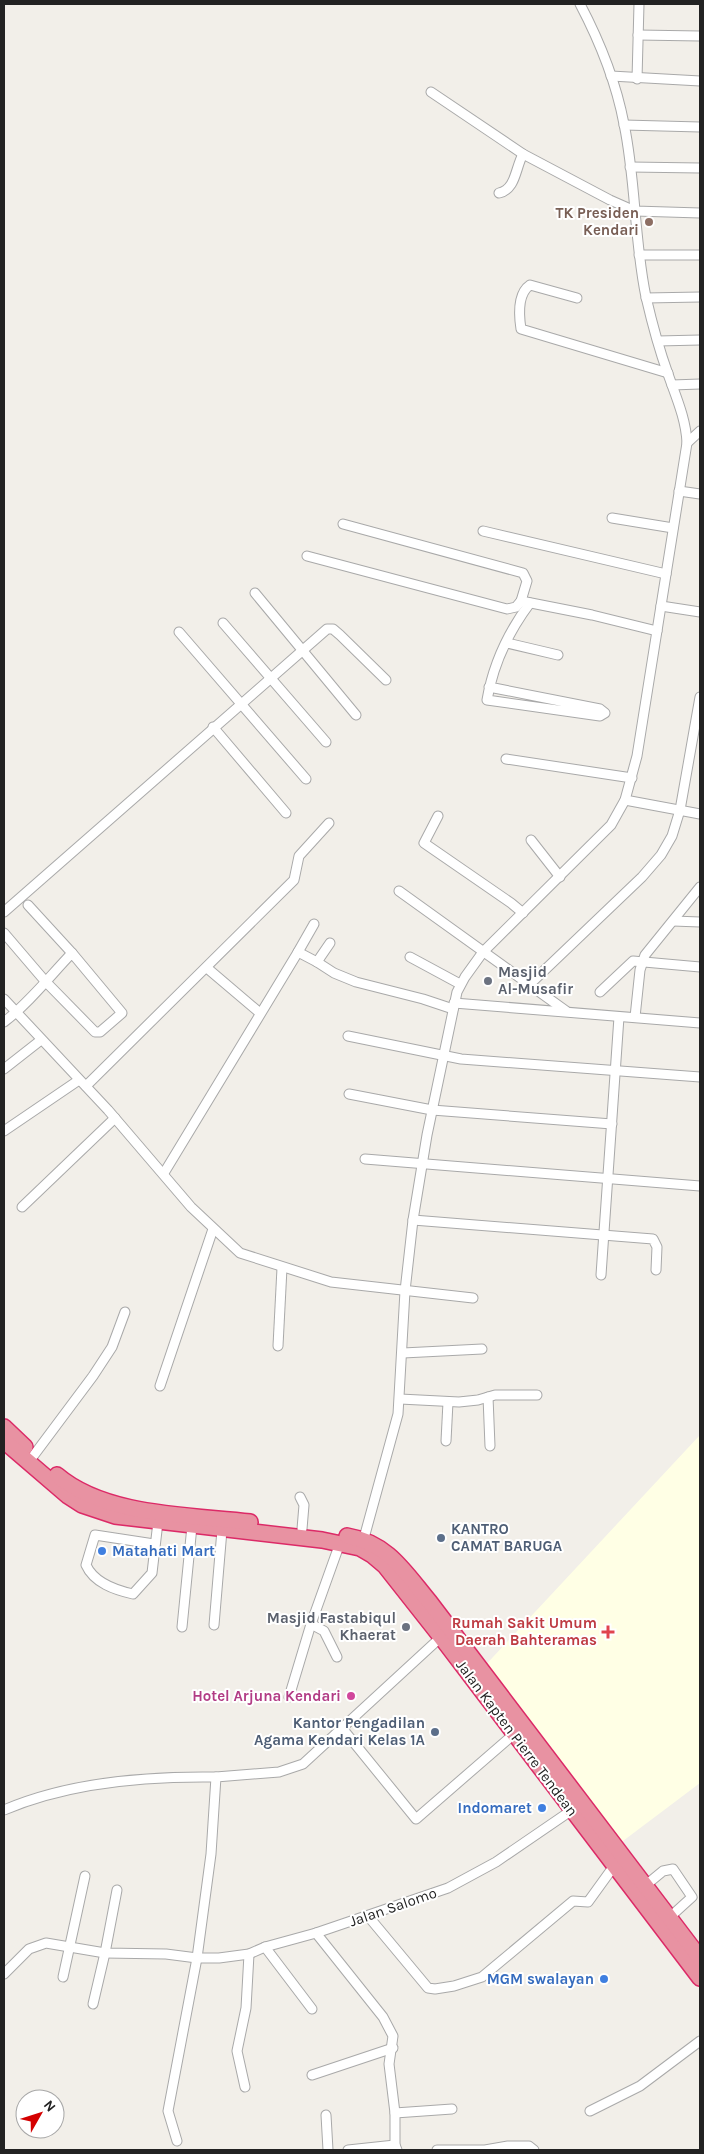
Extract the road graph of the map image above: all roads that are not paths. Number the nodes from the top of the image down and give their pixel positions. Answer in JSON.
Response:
{"nodes":[{"id":1,"x":580,"y":4,"type":"edge"},
{"id":2,"x":639,"y":4,"type":"edge"},
{"id":3,"x":638,"y":35,"type":"junction"},
{"id":4,"x":700,"y":36,"type":"edge"},
{"id":5,"x":611,"y":76,"type":"junction"},
{"id":6,"x":637,"y":79,"type":"junction"},
{"id":7,"x":700,"y":81,"type":"edge"},
{"id":8,"x":431,"y":92,"type":"dead end"},
{"id":9,"x":624,"y":125,"type":"junction"},
{"id":10,"x":700,"y":127,"type":"edge"},
{"id":11,"x":523,"y":154,"type":"junction"},
{"id":12,"x":630,"y":167,"type":"junction"},
{"id":13,"x":700,"y":168,"type":"edge"},
{"id":14,"x":499,"y":193,"type":"dead end"},
{"id":15,"x":635,"y":211,"type":"junction"},
{"id":16,"x":700,"y":213,"type":"edge"},
{"id":17,"x":639,"y":255,"type":"junction"},
{"id":18,"x":700,"y":255,"type":"edge"},
{"id":19,"x":700,"y":297,"type":"edge"},
{"id":20,"x":577,"y":298,"type":"dead end"},
{"id":21,"x":646,"y":298,"type":"junction"},
{"id":22,"x":700,"y":340,"type":"edge"},
{"id":23,"x":658,"y":341,"type":"junction"},
{"id":24,"x":668,"y":373,"type":"junction"},
{"id":25,"x":672,"y":384,"type":"junction"},
{"id":26,"x":700,"y":384,"type":"edge"},
{"id":27,"x":700,"y":431,"type":"edge"},
{"id":28,"x":687,"y":443,"type":"junction"},
{"id":29,"x":679,"y":491,"type":"junction"},
{"id":30,"x":700,"y":494,"type":"edge"},
{"id":31,"x":612,"y":518,"type":"dead end"},
{"id":32,"x":343,"y":524,"type":"dead end"},
{"id":33,"x":673,"y":528,"type":"junction"},
{"id":34,"x":483,"y":531,"type":"dead end"},
{"id":35,"x":307,"y":556,"type":"dead end"},
{"id":36,"x":666,"y":574,"type":"junction"},
{"id":37,"x":255,"y":593,"type":"dead end"},
{"id":38,"x":526,"y":602,"type":"junction"},
{"id":39,"x":660,"y":606,"type":"junction"},
{"id":40,"x":700,"y":612,"type":"edge"},
{"id":41,"x":223,"y":623,"type":"dead end"},
{"id":42,"x":656,"y":631,"type":"junction"},
{"id":43,"x":179,"y":632,"type":"dead end"},
{"id":44,"x":507,"y":643,"type":"junction"},
{"id":45,"x":301,"y":650,"type":"junction"},
{"id":46,"x":558,"y":655,"type":"dead end"},
{"id":47,"x":270,"y":677,"type":"junction"},
{"id":48,"x":386,"y":680,"type":"dead end"},
{"id":49,"x":490,"y":687,"type":"junction"},
{"id":50,"x":700,"y":697,"type":"edge"},
{"id":51,"x":239,"y":704,"type":"junction"},
{"id":52,"x":356,"y":715,"type":"dead end"},
{"id":53,"x":213,"y":727,"type":"junction"},
{"id":54,"x":326,"y":742,"type":"dead end"},
{"id":55,"x":506,"y":758,"type":"dead end"},
{"id":56,"x":632,"y":778,"type":"junction"},
{"id":57,"x":306,"y":779,"type":"dead end"},
{"id":58,"x":625,"y":800,"type":"junction"},
{"id":59,"x":680,"y":810,"type":"junction"},
{"id":60,"x":286,"y":813,"type":"dead end"},
{"id":61,"x":700,"y":814,"type":"edge"},
{"id":62,"x":438,"y":816,"type":"dead end"},
{"id":63,"x":329,"y":823,"type":"dead end"},
{"id":64,"x":531,"y":840,"type":"dead end"},
{"id":65,"x":560,"y":877,"type":"junction"},
{"id":66,"x":700,"y":886,"type":"edge"},
{"id":67,"x":399,"y":890,"type":"dead end"},
{"id":68,"x":28,"y":905,"type":"dead end"},
{"id":69,"x":4,"y":912,"type":"edge"},
{"id":70,"x":522,"y":913,"type":"junction"},
{"id":71,"x":673,"y":921,"type":"junction"},
{"id":72,"x":700,"y":922,"type":"edge"},
{"id":73,"x":314,"y":924,"type":"dead end"},
{"id":74,"x":4,"y":933,"type":"edge"},
{"id":75,"x":330,"y":943,"type":"dead end"},
{"id":76,"x":298,"y":952,"type":"junction"},
{"id":77,"x":483,"y":952,"type":"junction"},
{"id":78,"x":72,"y":953,"type":"junction"},
{"id":79,"x":410,"y":958,"type":"dead end"},
{"id":80,"x":643,"y":961,"type":"junction"},
{"id":81,"x":317,"y":962,"type":"junction"},
{"id":82,"x":700,"y":967,"type":"edge"},
{"id":83,"x":207,"y":968,"type":"junction"},
{"id":84,"x":45,"y":981,"type":"junction"},
{"id":85,"x":460,"y":984,"type":"junction"},
{"id":86,"x":530,"y":984,"type":"junction"},
{"id":87,"x":600,"y":992,"type":"dead end"},
{"id":88,"x":4,"y":999,"type":"edge"},
{"id":89,"x":454,"y":1006,"type":"junction"},
{"id":90,"x":566,"y":1011,"type":"junction"},
{"id":91,"x":17,"y":1012,"type":"junction"},
{"id":92,"x":260,"y":1014,"type":"junction"},
{"id":93,"x":619,"y":1017,"type":"junction"},
{"id":94,"x":635,"y":1017,"type":"junction"},
{"id":95,"x":4,"y":1022,"type":"edge"},
{"id":96,"x":700,"y":1023,"type":"edge"},
{"id":97,"x":348,"y":1036,"type":"dead end"},
{"id":98,"x":42,"y":1040,"type":"junction"},
{"id":99,"x":443,"y":1057,"type":"junction"},
{"id":100,"x":4,"y":1069,"type":"edge"},
{"id":101,"x":615,"y":1071,"type":"junction"},
{"id":102,"x":700,"y":1077,"type":"edge"},
{"id":103,"x":83,"y":1083,"type":"junction"},
{"id":104,"x":349,"y":1094,"type":"dead end"},
{"id":105,"x":432,"y":1110,"type":"junction"},
{"id":106,"x":115,"y":1118,"type":"junction"},
{"id":107,"x":612,"y":1124,"type":"junction"},
{"id":108,"x":4,"y":1131,"type":"edge"},
{"id":109,"x":365,"y":1158,"type":"dead end"},
{"id":110,"x":422,"y":1163,"type":"junction"},
{"id":111,"x":164,"y":1173,"type":"junction"},
{"id":112,"x":608,"y":1180,"type":"junction"},
{"id":113,"x":700,"y":1186,"type":"edge"},
{"id":114,"x":22,"y":1207,"type":"dead end"},
{"id":115,"x":413,"y":1220,"type":"junction"},
{"id":116,"x":213,"y":1229,"type":"junction"},
{"id":117,"x":605,"y":1236,"type":"junction"},
{"id":118,"x":282,"y":1268,"type":"junction"},
{"id":119,"x":656,"y":1270,"type":"dead end"},
{"id":120,"x":601,"y":1275,"type":"dead end"},
{"id":121,"x":405,"y":1291,"type":"junction"},
{"id":122,"x":473,"y":1298,"type":"dead end"},
{"id":123,"x":126,"y":1312,"type":"dead end"},
{"id":124,"x":278,"y":1346,"type":"dead end"},
{"id":125,"x":482,"y":1348,"type":"dead end"},
{"id":126,"x":403,"y":1353,"type":"junction"},
{"id":127,"x":160,"y":1386,"type":"dead end"},
{"id":128,"x":537,"y":1395,"type":"dead end"},
{"id":129,"x":488,"y":1397,"type":"junction"},
{"id":130,"x":400,"y":1399,"type":"junction"},
{"id":131,"x":448,"y":1402,"type":"junction"},
{"id":132,"x":4,"y":1427,"type":"edge"},
{"id":133,"x":4,"y":1441,"type":"edge"},
{"id":134,"x":446,"y":1441,"type":"dead end"},
{"id":135,"x":490,"y":1446,"type":"dead end"},
{"id":136,"x":34,"y":1455,"type":"junction"},
{"id":137,"x":300,"y":1497,"type":"dead end"},
{"id":138,"x":158,"y":1522,"type":"junction"},
{"id":139,"x":192,"y":1526,"type":"junction"},
{"id":140,"x":242,"y":1526,"type":"junction"},
{"id":141,"x":302,"y":1529,"type":"junction"},
{"id":142,"x":222,"y":1530,"type":"junction"},
{"id":143,"x":364,"y":1538,"type":"junction"},
{"id":144,"x":340,"y":1543,"type":"junction"},
{"id":145,"x":154,"y":1544,"type":"junction"},
{"id":146,"x":311,"y":1624,"type":"junction"},
{"id":147,"x":214,"y":1625,"type":"dead end"},
{"id":148,"x":182,"y":1627,"type":"dead end"},
{"id":149,"x":441,"y":1637,"type":"junction"},
{"id":150,"x":337,"y":1656,"type":"dead end"},
{"id":151,"x":485,"y":1685,"type":"junction"},
{"id":152,"x":289,"y":1697,"type":"dead end"},
{"id":153,"x":342,"y":1728,"type":"junction"},
{"id":154,"x":514,"y":1734,"type":"junction"},
{"id":155,"x":216,"y":1777,"type":"junction"},
{"id":156,"x":4,"y":1810,"type":"edge"},
{"id":157,"x":572,"y":1810,"type":"junction"},
{"id":158,"x":598,"y":1835,"type":"junction"},
{"id":159,"x":614,"y":1866,"type":"junction"},
{"id":160,"x":85,"y":1876,"type":"dead end"},
{"id":161,"x":646,"y":1885,"type":"junction"},
{"id":162,"x":117,"y":1890,"type":"dead end"},
{"id":163,"x":368,"y":1916,"type":"junction"},
{"id":164,"x":670,"y":1917,"type":"junction"},
{"id":165,"x":316,"y":1933,"type":"junction"},
{"id":166,"x":69,"y":1946,"type":"junction"},
{"id":167,"x":265,"y":1947,"type":"junction"},
{"id":168,"x":106,"y":1953,"type":"junction"},
{"id":169,"x":249,"y":1954,"type":"junction"},
{"id":170,"x":197,"y":1958,"type":"junction"},
{"id":171,"x":700,"y":1958,"type":"edge"},
{"id":172,"x":4,"y":1974,"type":"edge"},
{"id":173,"x":63,"y":1977,"type":"dead end"},
{"id":174,"x":700,"y":1978,"type":"edge"},
{"id":175,"x":93,"y":2004,"type":"dead end"},
{"id":176,"x":312,"y":2009,"type":"dead end"},
{"id":177,"x":700,"y":2041,"type":"edge"},
{"id":178,"x":392,"y":2048,"type":"junction"},
{"id":179,"x":312,"y":2075,"type":"dead end"},
{"id":180,"x":244,"y":2087,"type":"dead end"},
{"id":181,"x":452,"y":2109,"type":"dead end"},
{"id":182,"x":590,"y":2110,"type":"dead end"},
{"id":183,"x":395,"y":2113,"type":"junction"},
{"id":184,"x":326,"y":2115,"type":"dead end"},
{"id":185,"x":177,"y":2141,"type":"dead end"},
{"id":186,"x":396,"y":2148,"type":"edge"},
{"id":187,"x":378,"y":2149,"type":"edge"},
{"id":188,"x":328,"y":2150,"type":"edge"},
{"id":189,"x":348,"y":2150,"type":"edge"},
{"id":190,"x":437,"y":2150,"type":"edge"},
{"id":191,"x":534,"y":2150,"type":"edge"}],
"edges":[{"from":1,"to":5,"type":"street"},
{"from":2,"to":3,"type":"street"},
{"from":3,"to":4,"type":"street"},
{"from":3,"to":6,"type":"street"},
{"from":5,"to":6,"type":"street"},
{"from":5,"to":9,"type":"street"},
{"from":6,"to":7,"type":"street"},
{"from":8,"to":11,"type":"street"},
{"from":9,"to":10,"type":"street"},
{"from":9,"to":12,"type":"street"},
{"from":11,"to":14,"type":"street"},
{"from":11,"to":15,"type":"street"},
{"from":12,"to":13,"type":"street"},
{"from":12,"to":15,"type":"street"},
{"from":15,"to":16,"type":"street"},
{"from":15,"to":17,"type":"street"},
{"from":17,"to":18,"type":"street"},
{"from":17,"to":21,"type":"street"},
{"from":19,"to":21,"type":"street"},
{"from":20,"to":24,"type":"street"},
{"from":21,"to":23,"type":"street"},
{"from":22,"to":23,"type":"street"},
{"from":23,"to":24,"type":"street"},
{"from":24,"to":25,"type":"street"},
{"from":25,"to":26,"type":"street"},
{"from":25,"to":28,"type":"street"},
{"from":27,"to":28,"type":"street"},
{"from":28,"to":29,"type":"street"},
{"from":29,"to":30,"type":"street"},
{"from":29,"to":33,"type":"street"},
{"from":31,"to":33,"type":"street"},
{"from":32,"to":38,"type":"street"},
{"from":33,"to":36,"type":"street"},
{"from":34,"to":36,"type":"street"},
{"from":35,"to":38,"type":"street"},
{"from":36,"to":39,"type":"street"},
{"from":37,"to":45,"type":"street"},
{"from":38,"to":42,"type":"street"},
{"from":38,"to":44,"type":"street"},
{"from":39,"to":40,"type":"street"},
{"from":39,"to":42,"type":"street"},
{"from":41,"to":47,"type":"street"},
{"from":42,"to":56,"type":"street"},
{"from":43,"to":51,"type":"street"},
{"from":44,"to":46,"type":"street"},
{"from":44,"to":49,"type":"street"},
{"from":45,"to":47,"type":"street"},
{"from":45,"to":48,"type":"street"},
{"from":45,"to":52,"type":"street"},
{"from":47,"to":51,"type":"street"},
{"from":47,"to":54,"type":"street"},
{"from":49,"to":49,"type":"street"},
{"from":50,"to":59,"type":"street"},
{"from":51,"to":53,"type":"street"},
{"from":51,"to":57,"type":"street"},
{"from":53,"to":60,"type":"street"},
{"from":53,"to":69,"type":"street"},
{"from":55,"to":56,"type":"street"},
{"from":56,"to":58,"type":"street"},
{"from":58,"to":59,"type":"street"},
{"from":58,"to":65,"type":"street"},
{"from":59,"to":61,"type":"street"},
{"from":59,"to":86,"type":"street"},
{"from":62,"to":70,"type":"street"},
{"from":63,"to":83,"type":"street"},
{"from":64,"to":65,"type":"street"},
{"from":65,"to":70,"type":"street"},
{"from":66,"to":71,"type":"street"},
{"from":67,"to":77,"type":"street"},
{"from":68,"to":78,"type":"street"},
{"from":70,"to":77,"type":"street"},
{"from":71,"to":72,"type":"street"},
{"from":71,"to":80,"type":"street"},
{"from":73,"to":76,"type":"street"},
{"from":74,"to":84,"type":"street"},
{"from":75,"to":81,"type":"street"},
{"from":76,"to":81,"type":"street"},
{"from":76,"to":92,"type":"street"},
{"from":77,"to":85,"type":"street"},
{"from":77,"to":86,"type":"street"},
{"from":78,"to":84,"type":"street"},
{"from":78,"to":84,"type":"street"},
{"from":79,"to":85,"type":"street"},
{"from":80,"to":82,"type":"street"},
{"from":80,"to":87,"type":"street"},
{"from":80,"to":94,"type":"street"},
{"from":81,"to":89,"type":"street"},
{"from":83,"to":92,"type":"street"},
{"from":83,"to":103,"type":"street"},
{"from":84,"to":91,"type":"street"},
{"from":85,"to":89,"type":"street"},
{"from":86,"to":90,"type":"street"},
{"from":88,"to":91,"type":"street"},
{"from":89,"to":90,"type":"street"},
{"from":89,"to":99,"type":"street"},
{"from":90,"to":93,"type":"street"},
{"from":91,"to":95,"type":"street"},
{"from":91,"to":98,"type":"street"},
{"from":92,"to":111,"type":"street"},
{"from":93,"to":94,"type":"street"},
{"from":93,"to":101,"type":"street"},
{"from":94,"to":96,"type":"street"},
{"from":97,"to":99,"type":"street"},
{"from":98,"to":100,"type":"street"},
{"from":98,"to":103,"type":"street"},
{"from":99,"to":101,"type":"street"},
{"from":99,"to":105,"type":"street"},
{"from":101,"to":102,"type":"street"},
{"from":101,"to":107,"type":"street"},
{"from":103,"to":106,"type":"street"},
{"from":103,"to":108,"type":"street"},
{"from":104,"to":105,"type":"street"},
{"from":105,"to":107,"type":"street"},
{"from":105,"to":110,"type":"street"},
{"from":106,"to":111,"type":"street"},
{"from":106,"to":114,"type":"street"},
{"from":107,"to":112,"type":"street"},
{"from":109,"to":110,"type":"street"},
{"from":110,"to":112,"type":"street"},
{"from":110,"to":115,"type":"street"},
{"from":111,"to":116,"type":"street"},
{"from":112,"to":113,"type":"street"},
{"from":112,"to":117,"type":"street"},
{"from":115,"to":117,"type":"street"},
{"from":115,"to":121,"type":"street"},
{"from":116,"to":118,"type":"street"},
{"from":116,"to":127,"type":"street"},
{"from":117,"to":119,"type":"street"},
{"from":117,"to":120,"type":"street"},
{"from":118,"to":121,"type":"street"},
{"from":118,"to":124,"type":"street"},
{"from":121,"to":122,"type":"street"},
{"from":121,"to":126,"type":"street"},
{"from":123,"to":136,"type":"street"},
{"from":125,"to":126,"type":"street"},
{"from":126,"to":130,"type":"street"},
{"from":128,"to":129,"type":"street"},
{"from":129,"to":131,"type":"street"},
{"from":129,"to":135,"type":"street"},
{"from":130,"to":131,"type":"street"},
{"from":130,"to":143,"type":"street"},
{"from":131,"to":134,"type":"street"},
{"from":132,"to":136,"type":"highway","name":"Jalan Kapten Pierre Tendean"},
{"from":133,"to":138,"type":"highway","name":"Jalan Kapten Pierre Tendean"},
{"from":136,"to":140,"type":"highway","name":"Jalan Kapten Pierre Tendean"},
{"from":137,"to":141,"type":"street"},
{"from":138,"to":139,"type":"highway","name":"Jalan Kapten Pierre Tendean"},
{"from":138,"to":145,"type":"street"},
{"from":139,"to":142,"type":"highway","name":"Jalan Kapten Pierre Tendean"},
{"from":139,"to":148,"type":"street"},
{"from":140,"to":141,"type":"highway","name":"Jalan Kapten Pierre Tendean"},
{"from":140,"to":142,"type":"highway","name":"Jalan Kapten Pierre Tendean"},
{"from":140,"to":144,"type":"highway","name":"Jalan Kapten Pierre Tendean"},
{"from":141,"to":143,"type":"highway","name":"Jalan Kapten Pierre Tendean"},
{"from":142,"to":147,"type":"street"},
{"from":143,"to":151,"type":"highway","name":"Jalan Kapten Pierre Tendean"},
{"from":144,"to":146,"type":"street"},
{"from":144,"to":149,"type":"highway","name":"Jalan Kapten Pierre Tendean"},
{"from":145,"to":145,"type":"street"},
{"from":146,"to":150,"type":"street"},
{"from":146,"to":152,"type":"street"},
{"from":149,"to":151,"type":"highway","name":"Jalan Kapten Pierre Tendean"},
{"from":149,"to":153,"type":"street"},
{"from":151,"to":154,"type":"highway","name":"Jalan Kapten Pierre Tendean"},
{"from":151,"to":158,"type":"highway","name":"Jalan Kapten Pierre Tendean"},
{"from":153,"to":154,"type":"street"},
{"from":153,"to":155,"type":"street"},
{"from":154,"to":157,"type":"highway","name":"Jalan Kapten Pierre Tendean"},
{"from":155,"to":156,"type":"street"},
{"from":155,"to":170,"type":"street"},
{"from":157,"to":158,"type":"highway","name":"Jalan Kapten Pierre Tendean"},
{"from":157,"to":163,"type":"street","name":"Jalan Salomo"},
{"from":158,"to":159,"type":"highway","name":"Jalan Kapten Pierre Tendean"},
{"from":158,"to":161,"type":"highway","name":"Jalan Kapten Pierre Tendean"},
{"from":159,"to":163,"type":"street"},
{"from":159,"to":174,"type":"highway","name":"Jalan Kapten Pierre Tendean"},
{"from":160,"to":166,"type":"street"},
{"from":161,"to":164,"type":"highway","name":"Jalan Kapten Pierre Tendean"},
{"from":161,"to":164,"type":"street"},
{"from":162,"to":168,"type":"street"},
{"from":163,"to":165,"type":"street","name":"Jalan Salomo"},
{"from":164,"to":171,"type":"highway","name":"Jalan Kapten Pierre Tendean"},
{"from":165,"to":167,"type":"street","name":"Jalan Salomo"},
{"from":165,"to":178,"type":"street"},
{"from":166,"to":168,"type":"street","name":"Jalan Salomo"},
{"from":166,"to":172,"type":"street","name":"Jalan Salomo"},
{"from":166,"to":173,"type":"street"},
{"from":167,"to":169,"type":"street","name":"Jalan Salomo"},
{"from":167,"to":176,"type":"street"},
{"from":168,"to":170,"type":"street","name":"Jalan Salomo"},
{"from":168,"to":175,"type":"street"},
{"from":169,"to":170,"type":"street","name":"Jalan Salomo"},
{"from":169,"to":180,"type":"street"},
{"from":170,"to":185,"type":"street"},
{"from":177,"to":182,"type":"street"},
{"from":178,"to":179,"type":"street"},
{"from":178,"to":183,"type":"street"},
{"from":181,"to":183,"type":"street"},
{"from":183,"to":186,"type":"street"},
{"from":184,"to":188,"type":"street"},
{"from":186,"to":187,"type":"street"},
{"from":187,"to":189,"type":"street"},
{"from":190,"to":191,"type":"street"}]}
